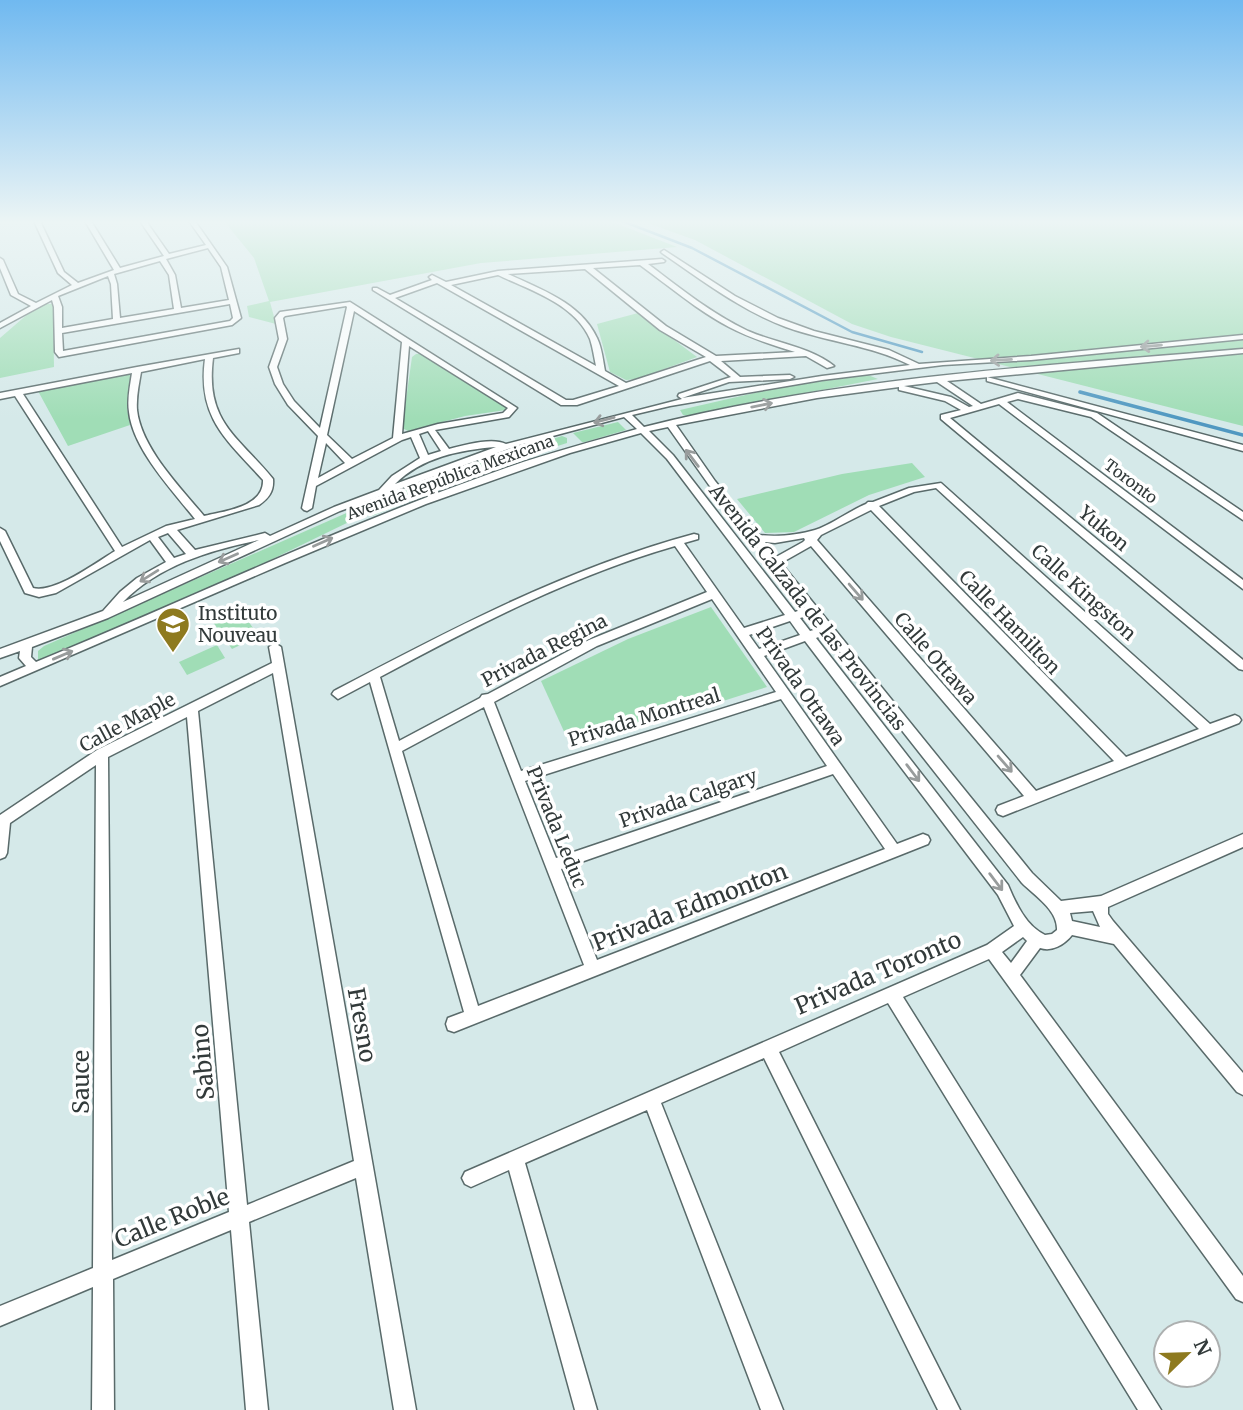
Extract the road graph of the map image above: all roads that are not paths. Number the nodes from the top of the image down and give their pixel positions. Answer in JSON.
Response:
{"nodes":[{"id":1,"x":11,"y":287,"type":"edge"},
{"id":2,"x":72,"y":287,"type":"edge"},
{"id":3,"x":114,"y":287,"type":"edge"},
{"id":4,"x":174,"y":287,"type":"edge"},
{"id":5,"x":230,"y":287,"type":"edge"},
{"id":6,"x":419,"y":287,"type":"edge"},
{"id":7,"x":451,"y":287,"type":"edge"},
{"id":8,"x":527,"y":287,"type":"edge"},
{"id":9,"x":612,"y":287,"type":"edge"},
{"id":10,"x":675,"y":287,"type":"edge"},
{"id":11,"x":715,"y":287,"type":"edge"},
{"id":12,"x":375,"y":289,"type":"dead end"},
{"id":13,"x":54,"y":296,"type":"junction"},
{"id":14,"x":390,"y":297,"type":"junction"},
{"id":15,"x":234,"y":301,"type":"junction"},
{"id":16,"x":34,"y":305,"type":"junction"},
{"id":17,"x":351,"y":306,"type":"junction"},
{"id":18,"x":178,"y":310,"type":"junction"},
{"id":19,"x":117,"y":322,"type":"junction"},
{"id":20,"x":2,"y":327,"type":"edge"},
{"id":21,"x":60,"y":331,"type":"junction"},
{"id":22,"x":1243,"y":338,"type":"edge"},
{"id":23,"x":406,"y":340,"type":"junction"},
{"id":24,"x":1187,"y":343,"type":"junction"},
{"id":25,"x":236,"y":351,"type":"dead end"},
{"id":26,"x":1243,"y":351,"type":"edge"},
{"id":27,"x":808,"y":354,"type":"junction"},
{"id":28,"x":1202,"y":355,"type":"junction"},
{"id":29,"x":209,"y":356,"type":"junction"},
{"id":30,"x":707,"y":358,"type":"junction"},
{"id":31,"x":1031,"y":358,"type":"junction"},
{"id":32,"x":830,"y":366,"type":"dead end"},
{"id":33,"x":918,"y":366,"type":"junction"},
{"id":34,"x":137,"y":369,"type":"junction"},
{"id":35,"x":1043,"y":370,"type":"junction"},
{"id":36,"x":601,"y":371,"type":"junction"},
{"id":37,"x":870,"y":373,"type":"junction"},
{"id":38,"x":979,"y":376,"type":"junction"},
{"id":39,"x":737,"y":378,"type":"junction"},
{"id":40,"x":822,"y":378,"type":"junction"},
{"id":41,"x":939,"y":380,"type":"junction"},
{"id":42,"x":719,"y":382,"type":"junction"},
{"id":43,"x":883,"y":385,"type":"junction"},
{"id":44,"x":627,"y":387,"type":"junction"},
{"id":45,"x":17,"y":392,"type":"junction"},
{"id":46,"x":0,"y":396,"type":"edge"},
{"id":47,"x":1000,"y":401,"type":"junction"},
{"id":48,"x":670,"y":403,"type":"junction"},
{"id":49,"x":978,"y":406,"type":"junction"},
{"id":50,"x":966,"y":409,"type":"junction"},
{"id":51,"x":626,"y":414,"type":"junction"},
{"id":52,"x":686,"y":421,"type":"junction"},
{"id":53,"x":671,"y":425,"type":"junction"},
{"id":54,"x":430,"y":428,"type":"junction"},
{"id":55,"x":643,"y":431,"type":"junction"},
{"id":56,"x":558,"y":432,"type":"junction"},
{"id":57,"x":414,"y":433,"type":"junction"},
{"id":58,"x":323,"y":434,"type":"junction"},
{"id":59,"x":397,"y":439,"type":"junction"},
{"id":60,"x":516,"y":443,"type":"junction"},
{"id":61,"x":421,"y":445,"type":"joint"},
{"id":62,"x":1243,"y":448,"type":"edge"},
{"id":63,"x":571,"y":450,"type":"junction"},
{"id":64,"x":446,"y":451,"type":"junction"},
{"id":65,"x":424,"y":457,"type":"junction"},
{"id":66,"x":352,"y":465,"type":"junction"},
{"id":67,"x":312,"y":485,"type":"junction"},
{"id":68,"x":381,"y":494,"type":"junction"},
{"id":69,"x":872,"y":505,"type":"junction"},
{"id":70,"x":307,"y":508,"type":"dead end"},
{"id":71,"x":337,"y":509,"type":"junction"},
{"id":72,"x":1243,"y":517,"type":"edge"},
{"id":73,"x":200,"y":518,"type":"junction"},
{"id":74,"x":356,"y":527,"type":"junction"},
{"id":75,"x":170,"y":528,"type":"junction"},
{"id":76,"x":0,"y":531,"type":"edge"},
{"id":77,"x":282,"y":534,"type":"junction"},
{"id":78,"x":152,"y":535,"type":"junction"},
{"id":79,"x":811,"y":536,"type":"junction"},
{"id":80,"x":694,"y":537,"type":"dead end"},
{"id":81,"x":756,"y":538,"type":"junction"},
{"id":82,"x":677,"y":541,"type":"junction"},
{"id":83,"x":120,"y":551,"type":"junction"},
{"id":84,"x":191,"y":554,"type":"junction"},
{"id":85,"x":171,"y":562,"type":"junction"},
{"id":86,"x":775,"y":562,"type":"junction"},
{"id":87,"x":1243,"y":585,"type":"edge"},
{"id":88,"x":714,"y":594,"type":"junction"},
{"id":89,"x":813,"y":610,"type":"junction"},
{"id":90,"x":104,"y":615,"type":"junction"},
{"id":91,"x":793,"y":616,"type":"junction"},
{"id":92,"x":829,"y":629,"type":"junction"},
{"id":93,"x":741,"y":633,"type":"junction"},
{"id":94,"x":808,"y":636,"type":"junction"},
{"id":95,"x":26,"y":645,"type":"junction"},
{"id":96,"x":275,"y":647,"type":"dead end"},
{"id":97,"x":0,"y":654,"type":"edge"},
{"id":98,"x":756,"y":654,"type":"junction"},
{"id":99,"x":278,"y":665,"type":"junction"},
{"id":100,"x":1243,"y":666,"type":"edge"},
{"id":101,"x":34,"y":668,"type":"junction"},
{"id":102,"x":374,"y":675,"type":"junction"},
{"id":103,"x":0,"y":682,"type":"edge"},
{"id":104,"x":338,"y":694,"type":"dead end"},
{"id":105,"x":784,"y":694,"type":"junction"},
{"id":106,"x":486,"y":698,"type":"junction"},
{"id":107,"x":192,"y":709,"type":"junction"},
{"id":108,"x":1235,"y":720,"type":"dead end"},
{"id":109,"x":1208,"y":730,"type":"junction"},
{"id":110,"x":395,"y":749,"type":"junction"},
{"id":111,"x":102,"y":754,"type":"junction"},
{"id":112,"x":1124,"y":763,"type":"junction"},
{"id":113,"x":836,"y":768,"type":"junction"},
{"id":114,"x":517,"y":778,"type":"junction"},
{"id":115,"x":1034,"y":798,"type":"junction"},
{"id":116,"x":1003,"y":810,"type":"dead end"},
{"id":117,"x":1,"y":821,"type":"edge"},
{"id":118,"x":923,"y":840,"type":"dead end"},
{"id":119,"x":1243,"y":840,"type":"edge"},
{"id":120,"x":895,"y":852,"type":"junction"},
{"id":121,"x":0,"y":853,"type":"edge"},
{"id":122,"x":552,"y":865,"type":"junction"},
{"id":123,"x":1058,"y":908,"type":"junction"},
{"id":124,"x":1101,"y":909,"type":"junction"},
{"id":125,"x":1066,"y":927,"type":"junction"},
{"id":126,"x":1022,"y":929,"type":"junction"},
{"id":127,"x":1118,"y":938,"type":"junction"},
{"id":128,"x":1036,"y":940,"type":"junction"},
{"id":129,"x":992,"y":950,"type":"junction"},
{"id":130,"x":593,"y":970,"type":"junction"},
{"id":131,"x":1011,"y":975,"type":"junction"},
{"id":132,"x":891,"y":993,"type":"junction"},
{"id":133,"x":473,"y":1016,"type":"junction"},
{"id":134,"x":454,"y":1024,"type":"dead end"},
{"id":135,"x":768,"y":1048,"type":"junction"},
{"id":136,"x":1243,"y":1086,"type":"edge"},
{"id":137,"x":651,"y":1099,"type":"junction"},
{"id":138,"x":515,"y":1158,"type":"junction"},
{"id":139,"x":363,"y":1166,"type":"junction"},
{"id":140,"x":471,"y":1178,"type":"dead end"},
{"id":141,"x":240,"y":1216,"type":"junction"},
{"id":142,"x":104,"y":1272,"type":"junction"},
{"id":143,"x":1243,"y":1292,"type":"edge"},
{"id":144,"x":0,"y":1316,"type":"edge"},
{"id":145,"x":103,"y":1410,"type":"edge"},
{"id":146,"x":257,"y":1410,"type":"edge"},
{"id":147,"x":405,"y":1410,"type":"edge"},
{"id":148,"x":586,"y":1410,"type":"edge"},
{"id":149,"x":772,"y":1410,"type":"edge"},
{"id":150,"x":948,"y":1410,"type":"edge"},
{"id":151,"x":1150,"y":1410,"type":"edge"}],
"edges":[{"from":1,"to":16,"type":"street"},
{"from":2,"to":13,"type":"street"},
{"from":3,"to":19,"type":"street"},
{"from":4,"to":18,"type":"street"},
{"from":5,"to":15,"type":"street"},
{"from":6,"to":14,"type":"street"},
{"from":7,"to":36,"type":"street"},
{"from":8,"to":36,"type":"street"},
{"from":9,"to":30,"type":"street"},
{"from":10,"to":27,"type":"street"},
{"from":11,"to":33,"type":"street"},
{"from":12,"to":14,"type":"street"},
{"from":13,"to":16,"type":"street"},
{"from":13,"to":21,"type":"street"},
{"from":14,"to":44,"type":"street"},
{"from":15,"to":18,"type":"street"},
{"from":15,"to":21,"type":"street"},
{"from":16,"to":20,"type":"street"},
{"from":17,"to":23,"type":"street"},
{"from":17,"to":58,"type":"street"},
{"from":17,"to":58,"type":"street"},
{"from":18,"to":19,"type":"street"},
{"from":19,"to":21,"type":"street"},
{"from":22,"to":24,"type":"street","name":"Avenida República Mexicana"},
{"from":23,"to":54,"type":"street"},
{"from":23,"to":59,"type":"street"},
{"from":24,"to":28,"type":"street"},
{"from":24,"to":31,"type":"street","name":"Avenida República Mexicana","one_way":true},
{"from":25,"to":29,"type":"street"},
{"from":26,"to":28,"type":"street"},
{"from":27,"to":30,"type":"street"},
{"from":27,"to":32,"type":"street"},
{"from":28,"to":35,"type":"street"},
{"from":29,"to":34,"type":"street"},
{"from":29,"to":73,"type":"street"},
{"from":30,"to":39,"type":"street"},
{"from":30,"to":42,"type":"street"},
{"from":30,"to":44,"type":"street"},
{"from":31,"to":33,"type":"street","name":"Avenida República Mexicana","one_way":true},
{"from":31,"to":35,"type":"street"},
{"from":33,"to":37,"type":"street","name":"Avenida República Mexicana"},
{"from":33,"to":41,"type":"street"},
{"from":34,"to":45,"type":"street"},
{"from":34,"to":73,"type":"street"},
{"from":35,"to":38,"type":"street","name":"Avenida República Mexicana"},
{"from":36,"to":44,"type":"street"},
{"from":37,"to":40,"type":"street","name":"Avenida República Mexicana"},
{"from":37,"to":43,"type":"street"},
{"from":38,"to":41,"type":"street","name":"Avenida República Mexicana"},
{"from":38,"to":62,"type":"street"},
{"from":39,"to":40,"type":"street","name":"Avenida República Mexicana"},
{"from":39,"to":42,"type":"street","name":"Avenida República Mexicana"},
{"from":40,"to":48,"type":"street","name":"Avenida República Mexicana"},
{"from":41,"to":43,"type":"street","name":"Avenida República Mexicana"},
{"from":41,"to":49,"type":"street"},
{"from":42,"to":48,"type":"street","name":"Avenida República Mexicana"},
{"from":43,"to":50,"type":"street"},
{"from":52,"to":43,"type":"street","name":"Avenida República Mexicana","one_way":true},
{"from":45,"to":46,"type":"street"},
{"from":45,"to":83,"type":"street"},
{"from":47,"to":49,"type":"street"},
{"from":47,"to":72,"type":"street"},
{"from":47,"to":87,"type":"street","name":"Toronto"},
{"from":48,"to":51,"type":"street","name":"Avenida República Mexicana"},
{"from":48,"to":52,"type":"street"},
{"from":49,"to":50,"type":"street"},
{"from":50,"to":100,"type":"street","name":"Yukon"},
{"from":51,"to":55,"type":"street","name":"Avenida Calzada de las Provincias"},
{"from":51,"to":56,"type":"street","name":"Avenida República Mexicana","one_way":true},
{"from":52,"to":53,"type":"street","name":"Avenida República Mexicana"},
{"from":53,"to":55,"type":"street","name":"Avenida República Mexicana"},
{"from":81,"to":53,"type":"street","name":"Avenida Calzada de las Provincias","one_way":true},
{"from":54,"to":57,"type":"street"},
{"from":54,"to":64,"type":"street"},
{"from":55,"to":63,"type":"street","name":"Avenida República Mexicana"},
{"from":55,"to":91,"type":"street","name":"Avenida Calzada de las Provincias"},
{"from":56,"to":60,"type":"street","name":"Avenida República Mexicana"},
{"from":56,"to":63,"type":"street"},
{"from":57,"to":59,"type":"street"},
{"from":57,"to":61,"type":"street"},
{"from":58,"to":66,"type":"street"},
{"from":58,"to":67,"type":"street"},
{"from":59,"to":66,"type":"street"},
{"from":60,"to":64,"type":"street","name":"Avenida República Mexicana"},
{"from":60,"to":68,"type":"street","name":"Avenida República Mexicana"},
{"from":61,"to":65,"type":"street"},
{"from":63,"to":74,"type":"street","name":"Avenida República Mexicana"},
{"from":64,"to":65,"type":"street","name":"Avenida República Mexicana"},
{"from":65,"to":68,"type":"street","name":"Avenida República Mexicana"},
{"from":66,"to":67,"type":"street"},
{"from":67,"to":70,"type":"street"},
{"from":68,"to":71,"type":"street","name":"Avenida República Mexicana"},
{"from":69,"to":79,"type":"street"},
{"from":69,"to":109,"type":"street","name":"Calle Kingston"},
{"from":69,"to":112,"type":"street","name":"Calle Hamilton"},
{"from":71,"to":74,"type":"street"},
{"from":71,"to":77,"type":"street","name":"Avenida República Mexicana"},
{"from":73,"to":75,"type":"street"},
{"from":101,"to":74,"type":"street","name":"Avenida República Mexicana","one_way":true},
{"from":75,"to":78,"type":"street"},
{"from":75,"to":84,"type":"street"},
{"from":76,"to":83,"type":"street"},
{"from":77,"to":84,"type":"street","name":"Avenida República Mexicana"},
{"from":77,"to":90,"type":"street","name":"Avenida República Mexicana","one_way":true},
{"from":78,"to":83,"type":"street"},
{"from":78,"to":85,"type":"street"},
{"from":79,"to":81,"type":"street"},
{"from":79,"to":86,"type":"street"},
{"from":79,"to":115,"type":"street","name":"Calle Ottawa","one_way":true},
{"from":80,"to":82,"type":"street"},
{"from":81,"to":86,"type":"street","name":"Avenida Calzada de las Provincias"},
{"from":82,"to":88,"type":"street","name":"Privada Ottawa"},
{"from":82,"to":102,"type":"street"},
{"from":84,"to":85,"type":"street","name":"Avenida República Mexicana"},
{"from":85,"to":90,"type":"street","name":"Avenida República Mexicana","one_way":true},
{"from":86,"to":89,"type":"street","name":"Avenida Calzada de las Provincias"},
{"from":88,"to":93,"type":"street","name":"Privada Ottawa"},
{"from":88,"to":106,"type":"street","name":"Privada Regina"},
{"from":89,"to":91,"type":"street"},
{"from":89,"to":92,"type":"street","name":"Avenida Calzada de las Provincias"},
{"from":90,"to":95,"type":"street","name":"Avenida República Mexicana"},
{"from":91,"to":93,"type":"street"},
{"from":91,"to":94,"type":"street","name":"Avenida Calzada de las Provincias"},
{"from":92,"to":94,"type":"street"},
{"from":92,"to":123,"type":"street","name":"Avenida Calzada de las Provincias"},
{"from":93,"to":98,"type":"street","name":"Privada Ottawa"},
{"from":94,"to":98,"type":"street"},
{"from":94,"to":126,"type":"street","name":"Avenida Calzada de las Provincias","one_way":true},
{"from":95,"to":97,"type":"street","name":"Avenida República Mexicana"},
{"from":95,"to":101,"type":"street"},
{"from":96,"to":99,"type":"street","name":"Fresno"},
{"from":98,"to":105,"type":"street","name":"Privada Ottawa"},
{"from":99,"to":107,"type":"street","name":"Calle Maple"},
{"from":99,"to":139,"type":"street","name":"Fresno"},
{"from":101,"to":103,"type":"street","name":"Avenida República Mexicana"},
{"from":102,"to":104,"type":"street"},
{"from":102,"to":110,"type":"street"},
{"from":105,"to":113,"type":"street","name":"Privada Ottawa"},
{"from":105,"to":114,"type":"street","name":"Privada Montreal"},
{"from":106,"to":110,"type":"street","name":"Privada Regina"},
{"from":106,"to":114,"type":"street","name":"Privada Leduc"},
{"from":107,"to":111,"type":"street","name":"Calle Maple"},
{"from":107,"to":141,"type":"street","name":"Sabino"},
{"from":108,"to":109,"type":"street"},
{"from":109,"to":112,"type":"street"},
{"from":110,"to":133,"type":"street"},
{"from":111,"to":117,"type":"street","name":"Calle Maple"},
{"from":111,"to":142,"type":"street","name":"Sauce"},
{"from":112,"to":115,"type":"street"},
{"from":113,"to":120,"type":"street","name":"Privada Ottawa"},
{"from":113,"to":122,"type":"street","name":"Privada Calgary"},
{"from":114,"to":122,"type":"street","name":"Privada Leduc"},
{"from":115,"to":116,"type":"street"},
{"from":117,"to":121,"type":"street"},
{"from":118,"to":120,"type":"street","name":"Privada Edmonton"},
{"from":119,"to":124,"type":"street"},
{"from":120,"to":130,"type":"street","name":"Privada Edmonton"},
{"from":122,"to":130,"type":"street","name":"Privada Leduc"},
{"from":123,"to":124,"type":"street"},
{"from":123,"to":125,"type":"street"},
{"from":124,"to":127,"type":"street"},
{"from":125,"to":127,"type":"street"},
{"from":125,"to":128,"type":"street"},
{"from":126,"to":128,"type":"street"},
{"from":126,"to":129,"type":"street"},
{"from":127,"to":136,"type":"street"},
{"from":128,"to":131,"type":"street"},
{"from":129,"to":131,"type":"street","name":"Privada Toronto"},
{"from":129,"to":132,"type":"street","name":"Privada Toronto"},
{"from":130,"to":133,"type":"street","name":"Privada Edmonton"},
{"from":131,"to":143,"type":"street","name":"Privada Toronto"},
{"from":132,"to":135,"type":"street","name":"Privada Toronto"},
{"from":132,"to":151,"type":"street"},
{"from":133,"to":134,"type":"street","name":"Privada Edmonton"},
{"from":135,"to":137,"type":"street","name":"Privada Toronto"},
{"from":135,"to":150,"type":"street"},
{"from":137,"to":138,"type":"street","name":"Privada Toronto"},
{"from":137,"to":149,"type":"street"},
{"from":138,"to":140,"type":"street","name":"Privada Toronto"},
{"from":138,"to":148,"type":"street"},
{"from":139,"to":141,"type":"street","name":"Calle Roble"},
{"from":139,"to":147,"type":"street","name":"Fresno"},
{"from":141,"to":142,"type":"street","name":"Calle Roble"},
{"from":141,"to":146,"type":"street","name":"Sabino"},
{"from":142,"to":144,"type":"street","name":"Calle Roble"},
{"from":142,"to":145,"type":"street","name":"Sauce"}]}
